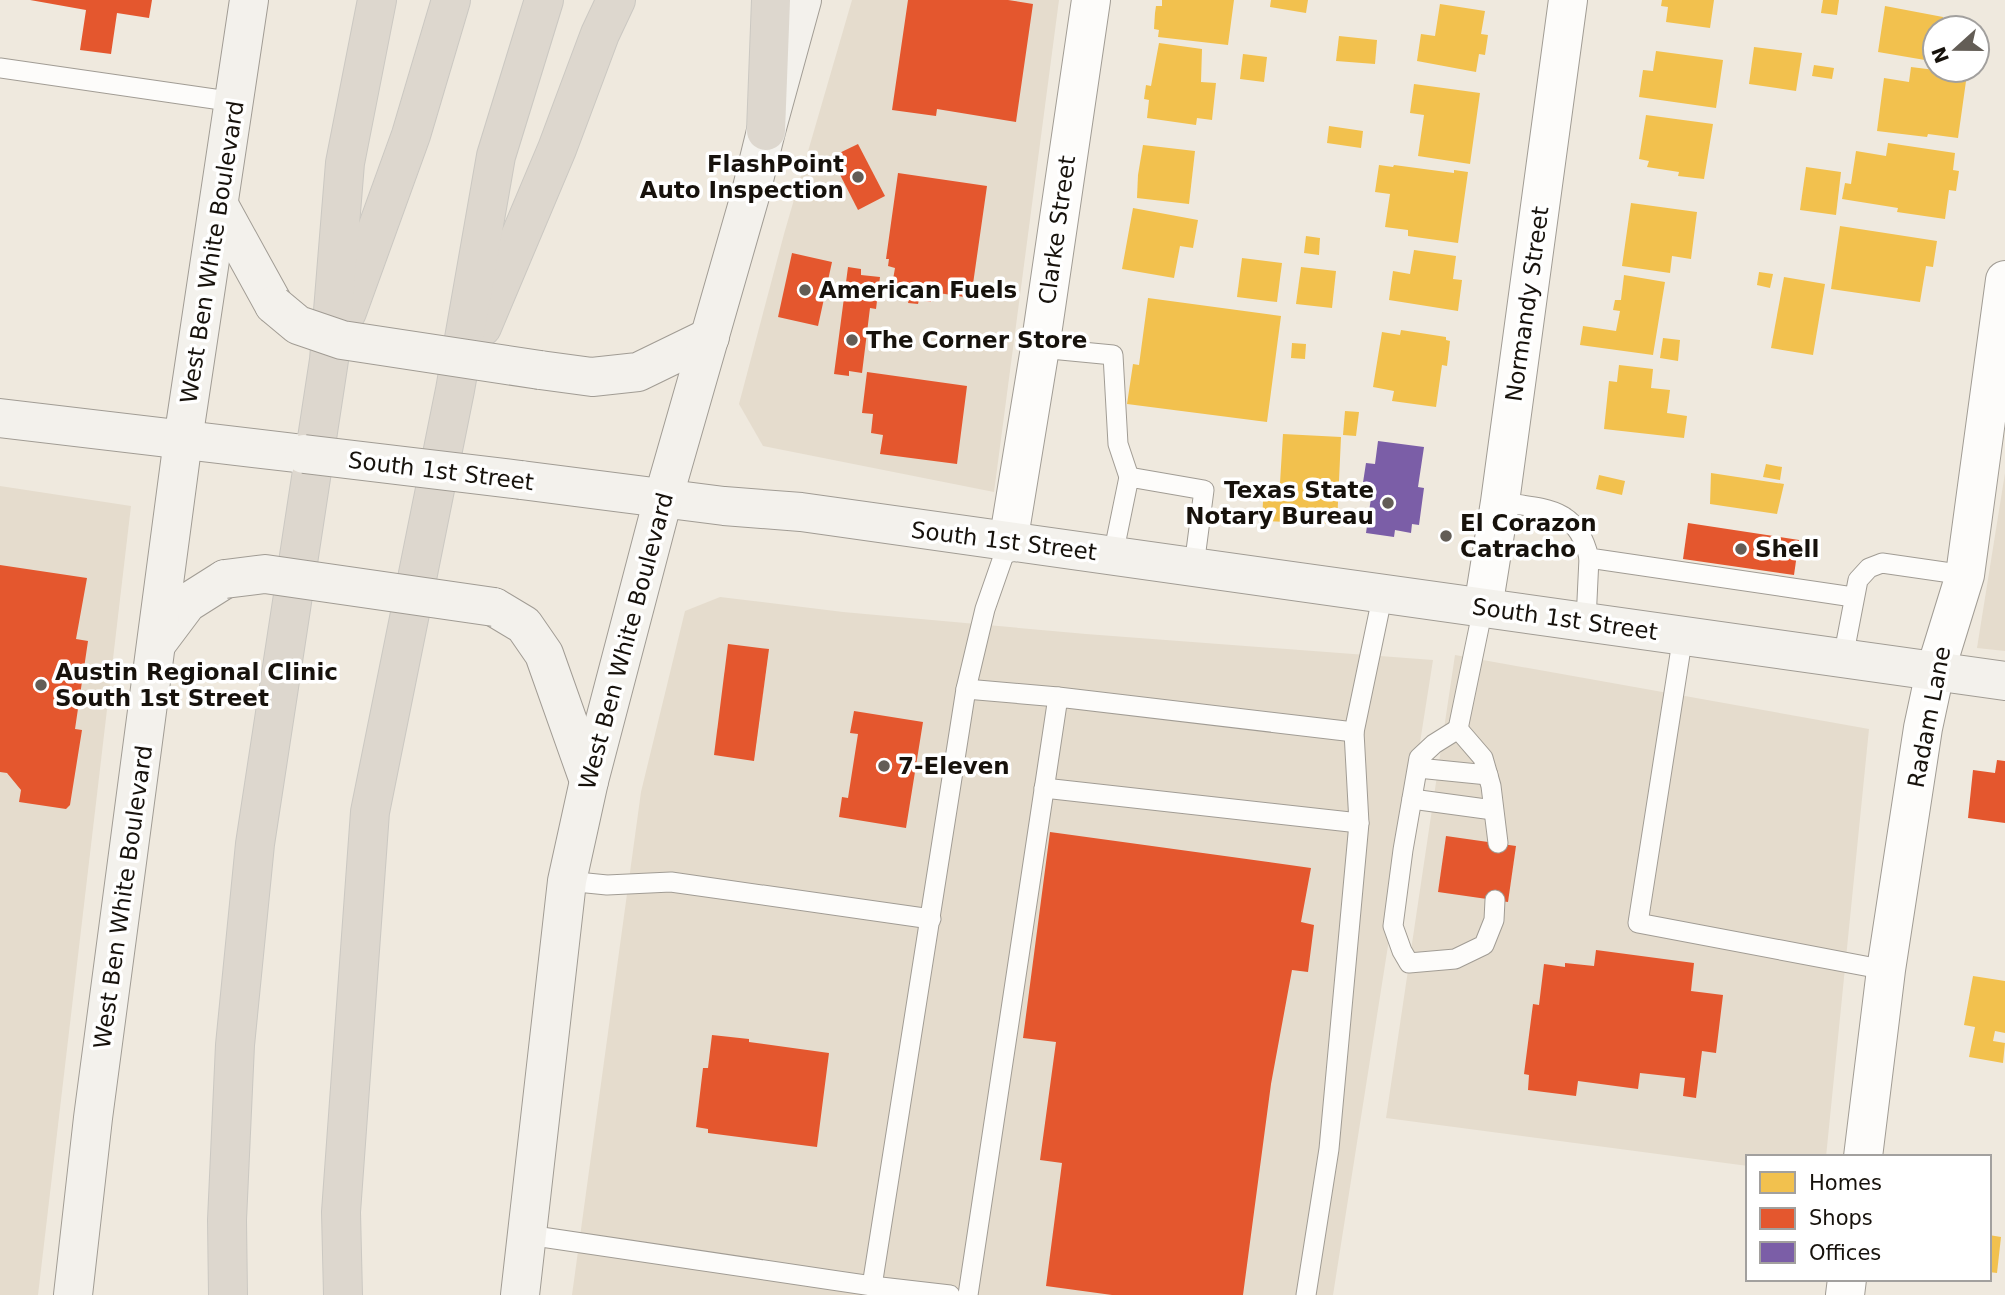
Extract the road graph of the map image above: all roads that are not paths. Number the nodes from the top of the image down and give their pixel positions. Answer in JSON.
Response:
{"nodes":[{"id":1,"x":249,"y":0,"type":"edge"},
{"id":2,"x":377,"y":0,"type":"edge"},
{"id":3,"x":451,"y":0,"type":"edge"},
{"id":4,"x":544,"y":0,"type":"edge"},
{"id":5,"x":616,"y":0,"type":"edge"},
{"id":6,"x":771,"y":0,"type":"edge"},
{"id":7,"x":802,"y":0,"type":"edge"},
{"id":8,"x":1091,"y":0,"type":"edge"},
{"id":9,"x":1568,"y":0,"type":"edge"},
{"id":10,"x":0,"y":68,"type":"edge"},
{"id":11,"x":235,"y":102,"type":"junction"},
{"id":12,"x":766,"y":131,"type":"junction"},
{"id":13,"x":220,"y":206,"type":"junction"},
{"id":14,"x":2005,"y":280,"type":"edge"},
{"id":15,"x":710,"y":337,"type":"junction"},
{"id":16,"x":1040,"y":348,"type":"junction"},
{"id":17,"x":329,"y":360,"type":"junction"},
{"id":18,"x":455,"y":390,"type":"junction"},
{"id":19,"x":0,"y":418,"type":"edge"},
{"id":20,"x":183,"y":439,"type":"junction"},
{"id":21,"x":1129,"y":477,"type":"junction"},
{"id":22,"x":663,"y":499,"type":"junction"},
{"id":23,"x":1500,"y":502,"type":"junction"},
{"id":24,"x":1008,"y":543,"type":"junction"},
{"id":25,"x":1113,"y":555,"type":"junction"},
{"id":26,"x":1589,"y":558,"type":"junction"},
{"id":27,"x":1194,"y":566,"type":"junction"},
{"id":28,"x":1965,"y":575,"type":"junction"},
{"id":29,"x":1383,"y":593,"type":"junction"},
{"id":30,"x":1853,"y":597,"type":"junction"},
{"id":31,"x":1483,"y":607,"type":"junction"},
{"id":32,"x":1586,"y":621,"type":"junction"},
{"id":33,"x":1683,"y":635,"type":"junction"},
{"id":34,"x":156,"y":645,"type":"junction"},
{"id":35,"x":1843,"y":658,"type":"junction"},
{"id":36,"x":1935,"y":672,"type":"junction"},
{"id":37,"x":2005,"y":681,"type":"edge"},
{"id":38,"x":966,"y":690,"type":"junction"},
{"id":39,"x":1058,"y":697,"type":"junction"},
{"id":40,"x":1458,"y":729,"type":"junction"},
{"id":41,"x":1354,"y":732,"type":"junction"},
{"id":42,"x":1418,"y":768,"type":"junction"},
{"id":43,"x":1488,"y":775,"type":"junction"},
{"id":44,"x":589,"y":781,"type":"junction"},
{"id":45,"x":1044,"y":788,"type":"junction"},
{"id":46,"x":1412,"y":799,"type":"junction"},
{"id":47,"x":1493,"y":810,"type":"junction"},
{"id":48,"x":1359,"y":823,"type":"junction"},
{"id":49,"x":1498,"y":843,"type":"dead end"},
{"id":50,"x":567,"y":881,"type":"junction"},
{"id":51,"x":1495,"y":900,"type":"dead end"},
{"id":52,"x":931,"y":919,"type":"junction"},
{"id":53,"x":1886,"y":970,"type":"junction"},
{"id":54,"x":1863,"y":1155,"type":"edge"},
{"id":55,"x":528,"y":1235,"type":"junction"},
{"id":56,"x":872,"y":1286,"type":"junction"},
{"id":57,"x":73,"y":1295,"type":"edge"},
{"id":58,"x":228,"y":1295,"type":"edge"},
{"id":59,"x":342,"y":1295,"type":"edge"},
{"id":60,"x":520,"y":1295,"type":"edge"},
{"id":61,"x":950,"y":1295,"type":"edge"},
{"id":62,"x":968,"y":1295,"type":"edge"},
{"id":63,"x":1306,"y":1295,"type":"edge"}],
"edges":[{"from":1,"to":11,"type":"main road","name":"West Ben White Boulevard"},
{"from":2,"to":17,"type":"highway"},
{"from":3,"to":17,"type":"highway"},
{"from":4,"to":18,"type":"highway"},
{"from":5,"to":18,"type":"highway"},
{"from":6,"to":12,"type":"highway"},
{"from":7,"to":12,"type":"main road","name":"West Ben White Boulevard"},
{"from":8,"to":16,"type":"street","name":"Clarke Street"},
{"from":9,"to":23,"type":"street","name":"Normandy Street"},
{"from":10,"to":11,"type":"lane"},
{"from":11,"to":13,"type":"main road","name":"West Ben White Boulevard"},
{"from":12,"to":15,"type":"main road","name":"West Ben White Boulevard"},
{"from":13,"to":15,"type":"main road","bridge":true},
{"from":13,"to":20,"type":"main road","name":"West Ben White Boulevard"},
{"from":14,"to":28,"type":"street","name":"Radam Lane"},
{"from":15,"to":22,"type":"main road","name":"West Ben White Boulevard"},
{"from":16,"to":21,"type":"lane"},
{"from":16,"to":24,"type":"street","name":"Clarke Street"},
{"from":17,"to":58,"type":"highway"},
{"from":18,"to":59,"type":"highway"},
{"from":19,"to":20,"type":"main road","name":"South 1st Street"},
{"from":20,"to":22,"type":"main road","name":"South 1st Street","bridge":true},
{"from":20,"to":34,"type":"main road","name":"West Ben White Boulevard"},
{"from":21,"to":25,"type":"lane"},
{"from":21,"to":27,"type":"lane"},
{"from":22,"to":24,"type":"main road","name":"South 1st Street"},
{"from":22,"to":44,"type":"main road","name":"West Ben White Boulevard"},
{"from":23,"to":26,"type":"lane"},
{"from":23,"to":31,"type":"street","name":"Normandy Street"},
{"from":24,"to":25,"type":"main road","name":"South 1st Street"},
{"from":24,"to":38,"type":"lane"},
{"from":25,"to":27,"type":"main road","name":"South 1st Street"},
{"from":26,"to":30,"type":"lane"},
{"from":26,"to":32,"type":"lane"},
{"from":27,"to":29,"type":"main road","name":"South 1st Street"},
{"from":28,"to":30,"type":"lane"},
{"from":28,"to":36,"type":"street","name":"Radam Lane"},
{"from":29,"to":31,"type":"main road","name":"South 1st Street"},
{"from":29,"to":41,"type":"lane"},
{"from":30,"to":35,"type":"lane"},
{"from":31,"to":32,"type":"main road","name":"South 1st Street"},
{"from":31,"to":40,"type":"lane"},
{"from":32,"to":33,"type":"main road","name":"South 1st Street"},
{"from":33,"to":35,"type":"main road","name":"South 1st Street"},
{"from":33,"to":53,"type":"lane"},
{"from":34,"to":44,"type":"main road","bridge":true},
{"from":34,"to":57,"type":"main road","name":"West Ben White Boulevard"},
{"from":35,"to":36,"type":"main road","name":"South 1st Street"},
{"from":36,"to":37,"type":"main road","name":"South 1st Street"},
{"from":36,"to":53,"type":"street","name":"Radam Lane"},
{"from":38,"to":39,"type":"lane"},
{"from":38,"to":52,"type":"lane"},
{"from":39,"to":41,"type":"lane"},
{"from":39,"to":45,"type":"lane"},
{"from":40,"to":42,"type":"lane"},
{"from":40,"to":43,"type":"lane"},
{"from":41,"to":48,"type":"lane"},
{"from":42,"to":43,"type":"lane"},
{"from":42,"to":46,"type":"lane"},
{"from":43,"to":47,"type":"lane"},
{"from":44,"to":50,"type":"main road","name":"West Ben White Boulevard"},
{"from":45,"to":48,"type":"lane"},
{"from":45,"to":62,"type":"lane"},
{"from":46,"to":47,"type":"lane"},
{"from":46,"to":51,"type":"lane"},
{"from":47,"to":49,"type":"lane"},
{"from":48,"to":63,"type":"lane"},
{"from":50,"to":52,"type":"lane"},
{"from":50,"to":55,"type":"main road","name":"West Ben White Boulevard"},
{"from":52,"to":56,"type":"lane"},
{"from":53,"to":54,"type":"street","name":"Radam Lane"},
{"from":55,"to":56,"type":"lane"},
{"from":55,"to":60,"type":"main road","name":"West Ben White Boulevard"},
{"from":56,"to":61,"type":"lane"}]}
